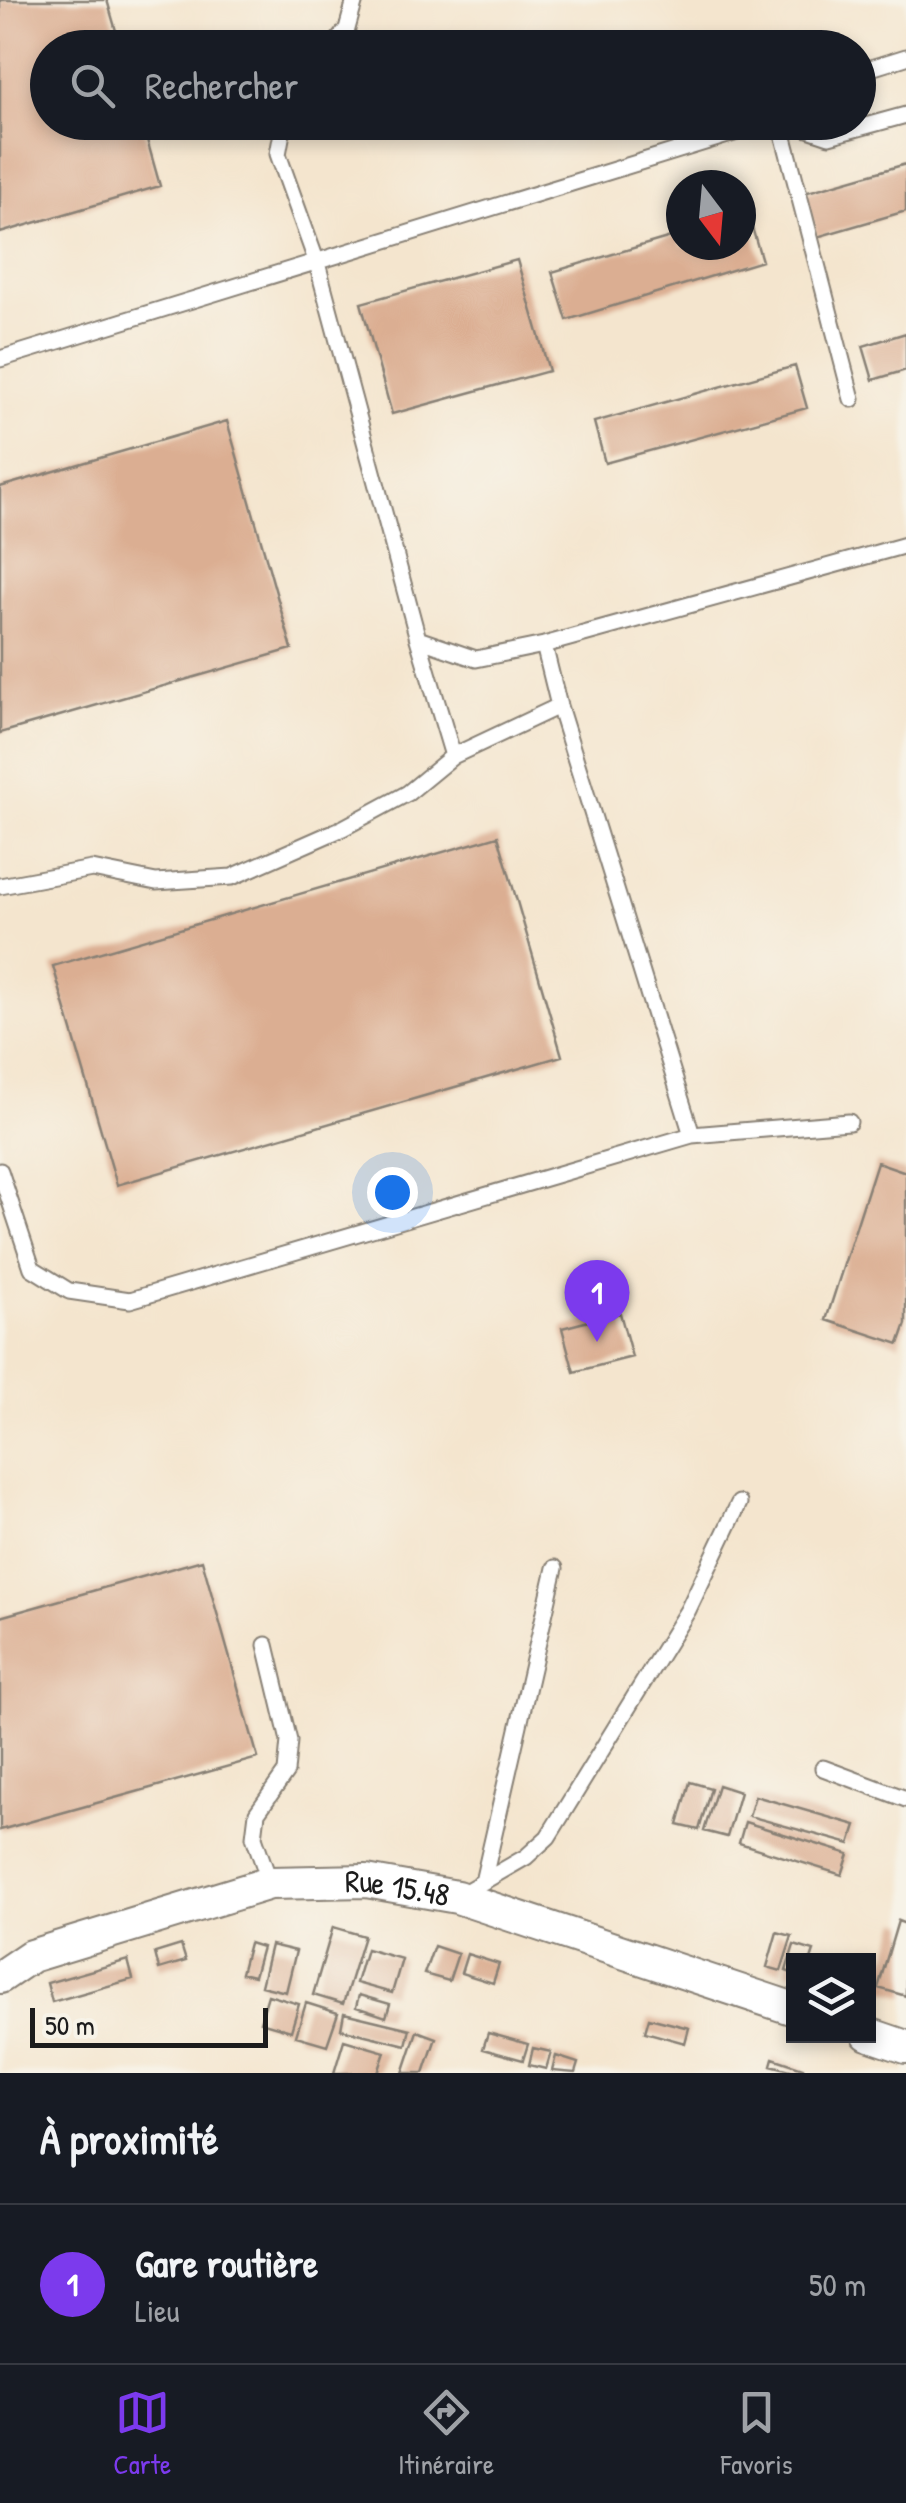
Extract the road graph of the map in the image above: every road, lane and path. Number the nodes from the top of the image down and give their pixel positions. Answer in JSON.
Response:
{"nodes":[{"id":1,"x":356,"y":0,"type":"edge"},
{"id":2,"x":346,"y":30,"type":"edge"},
{"id":3,"x":906,"y":57,"type":"edge"},
{"id":4,"x":876,"y":66,"type":"edge"},
{"id":5,"x":906,"y":115,"type":"edge"},
{"id":6,"x":876,"y":123,"type":"edge"},
{"id":7,"x":281,"y":140,"type":"edge"},
{"id":8,"x":712,"y":140,"type":"edge"},
{"id":9,"x":785,"y":140,"type":"edge"},
{"id":10,"x":318,"y":263,"type":"junction"},
{"id":11,"x":0,"y":359,"type":"edge"},
{"id":12,"x":852,"y":398,"type":"dead end"},
{"id":13,"x":906,"y":545,"type":"edge"},
{"id":14,"x":418,"y":638,"type":"junction"},
{"id":15,"x":544,"y":646,"type":"junction"},
{"id":16,"x":559,"y":706,"type":"junction"},
{"id":17,"x":454,"y":756,"type":"junction"},
{"id":18,"x":0,"y":886,"type":"edge"},
{"id":19,"x":849,"y":1122,"type":"dead end"},
{"id":20,"x":692,"y":1135,"type":"junction"},
{"id":21,"x":0,"y":1171,"type":"edge"},
{"id":22,"x":739,"y":1503,"type":"dead end"},
{"id":23,"x":556,"y":1568,"type":"dead end"},
{"id":24,"x":266,"y":1646,"type":"dead end"},
{"id":25,"x":823,"y":1768,"type":"dead end"},
{"id":26,"x":906,"y":1799,"type":"edge"},
{"id":27,"x":270,"y":1883,"type":"junction"},
{"id":28,"x":470,"y":1890,"type":"junction"},
{"id":29,"x":0,"y":1978,"type":"edge"},
{"id":30,"x":786,"y":2006,"type":"edge"},
{"id":31,"x":876,"y":2037,"type":"edge"},
{"id":32,"x":906,"y":2047,"type":"edge"}],
"edges":[{"from":1,"to":2,"type":"lane"},
{"from":3,"to":4,"type":"lane"},
{"from":5,"to":6,"type":"lane"},
{"from":7,"to":10,"type":"lane"},
{"from":8,"to":10,"type":"lane"},
{"from":9,"to":12,"type":"lane"},
{"from":10,"to":11,"type":"lane"},
{"from":10,"to":14,"type":"lane"},
{"from":13,"to":15,"type":"lane"},
{"from":14,"to":15,"type":"lane"},
{"from":14,"to":17,"type":"lane"},
{"from":15,"to":16,"type":"lane"},
{"from":16,"to":17,"type":"lane"},
{"from":16,"to":20,"type":"lane"},
{"from":17,"to":18,"type":"lane"},
{"from":19,"to":20,"type":"lane"},
{"from":20,"to":21,"type":"lane"},
{"from":22,"to":28,"type":"lane"},
{"from":23,"to":28,"type":"lane"},
{"from":24,"to":27,"type":"lane"},
{"from":25,"to":26,"type":"lane"},
{"from":27,"to":28,"type":"street","name":"Rue 15.48"},
{"from":27,"to":29,"type":"street","name":"Rue 15.48"},
{"from":28,"to":30,"type":"street","name":"Rue 15.48"},
{"from":31,"to":32,"type":"street"}]}
